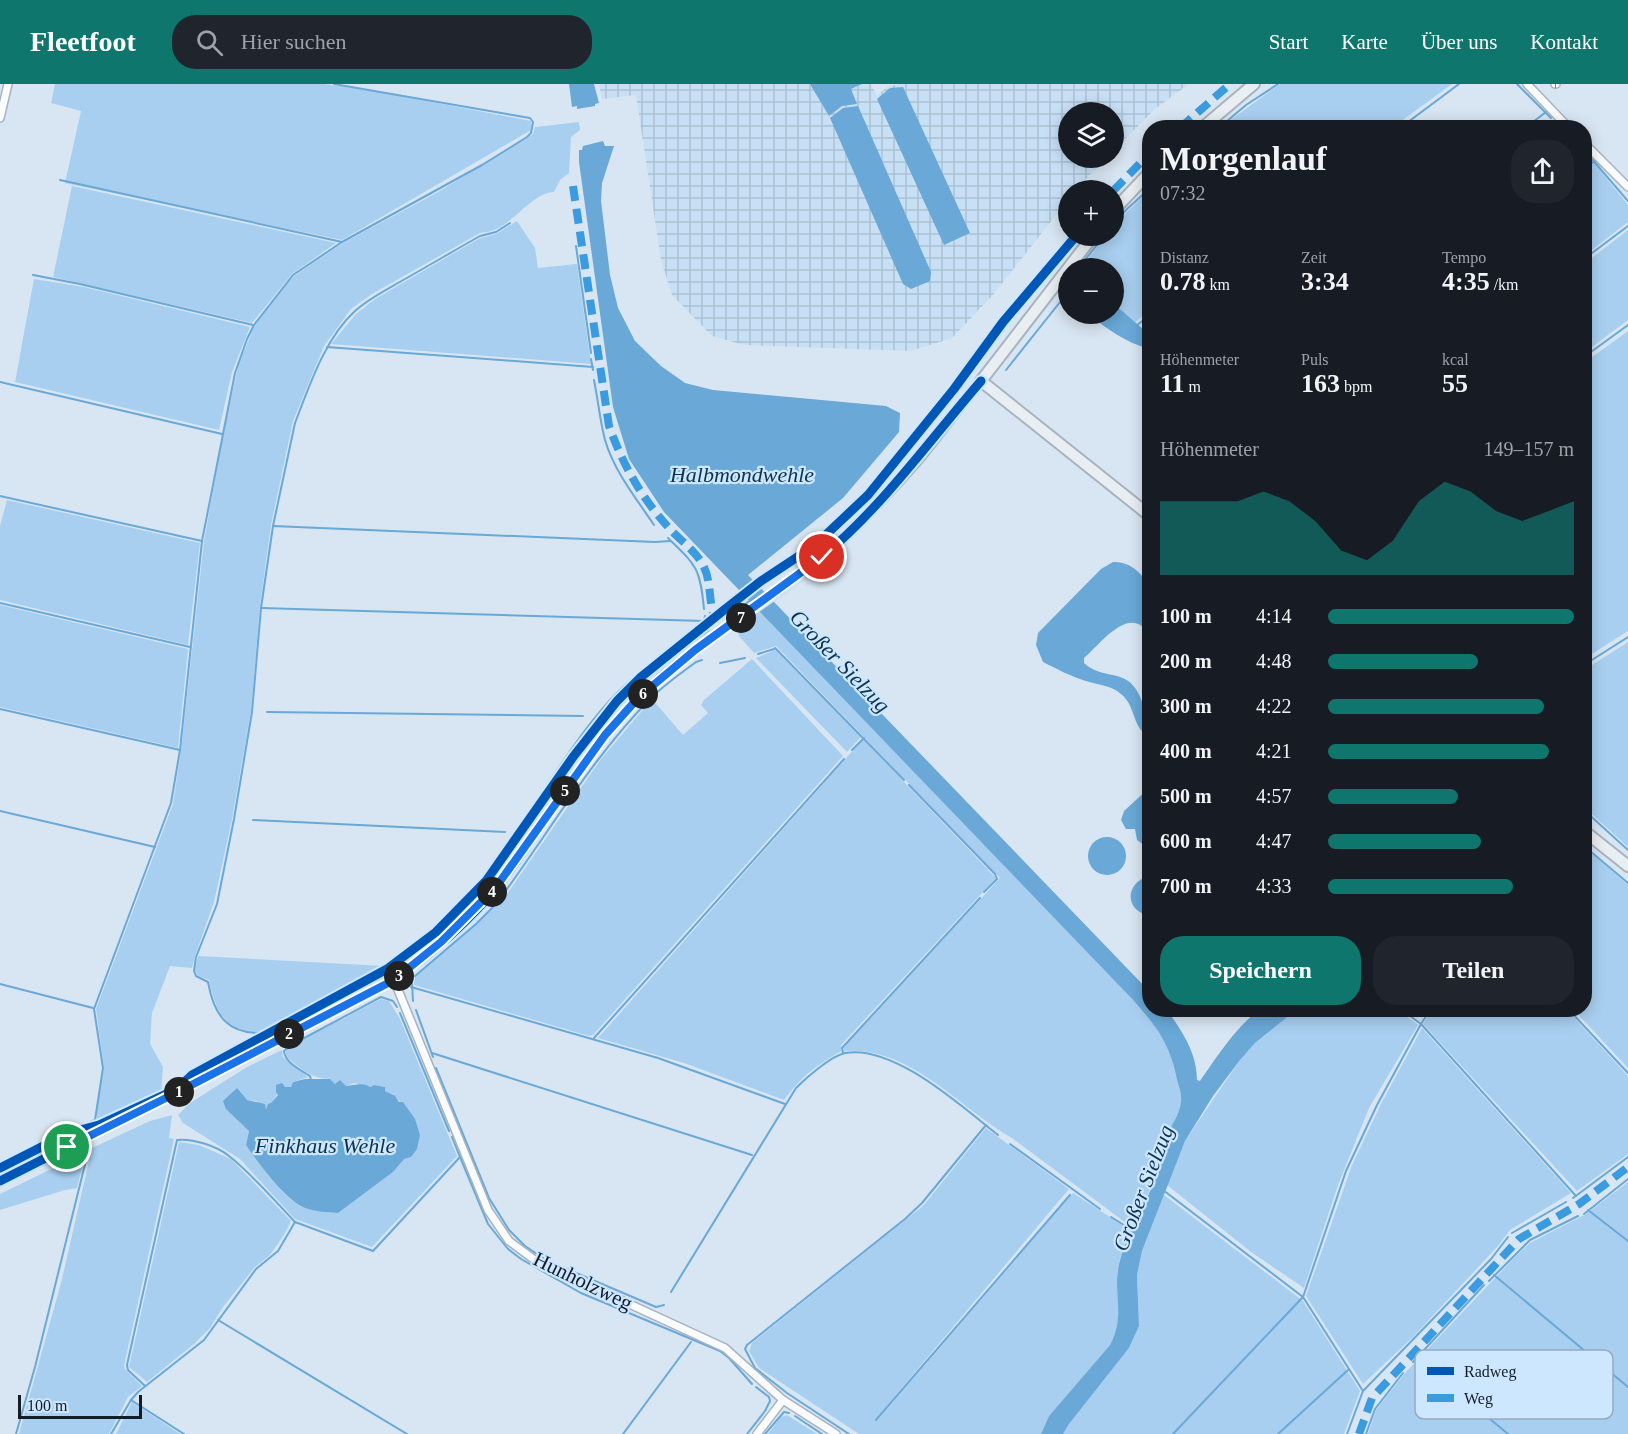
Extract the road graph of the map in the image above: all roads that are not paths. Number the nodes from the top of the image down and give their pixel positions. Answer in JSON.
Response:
{"nodes":[{"id":1,"x":8,"y":84,"type":"edge"},
{"id":2,"x":1254,"y":84,"type":"edge"},
{"id":3,"x":1527,"y":84,"type":"edge"},
{"id":4,"x":0,"y":118,"type":"edge"},
{"id":5,"x":1211,"y":120,"type":"edge"},
{"id":6,"x":1561,"y":120,"type":"edge"},
{"id":7,"x":1592,"y":150,"type":"edge"},
{"id":8,"x":1142,"y":180,"type":"edge"},
{"id":9,"x":1628,"y":187,"type":"edge"},
{"id":10,"x":1124,"y":199,"type":"edge"},
{"id":11,"x":1085,"y":246,"type":"edge"},
{"id":12,"x":981,"y":381,"type":"junction"},
{"id":13,"x":1142,"y":509,"type":"edge"},
{"id":14,"x":1592,"y":837,"type":"edge"},
{"id":15,"x":1628,"y":866,"type":"edge"},
{"id":16,"x":394,"y":980,"type":"junction"},
{"id":17,"x":0,"y":1181,"type":"edge"},
{"id":18,"x":783,"y":1400,"type":"junction"},
{"id":19,"x":757,"y":1434,"type":"edge"},
{"id":20,"x":836,"y":1434,"type":"edge"}],
"edges":[{"from":1,"to":4,"type":"street"},
{"from":2,"to":5,"type":"main road"},
{"from":3,"to":6,"type":"street"},
{"from":7,"to":9,"type":"street"},
{"from":8,"to":10,"type":"main road"},
{"from":11,"to":12,"type":"main road"},
{"from":12,"to":13,"type":"main road"},
{"from":12,"to":16,"type":"street"},
{"from":14,"to":15,"type":"main road"},
{"from":16,"to":17,"type":"street"},
{"from":16,"to":18,"type":"street","name":"Hunholzweg"},
{"from":18,"to":19,"type":"street"},
{"from":18,"to":20,"type":"street","name":"Hunholzweg"}]}
